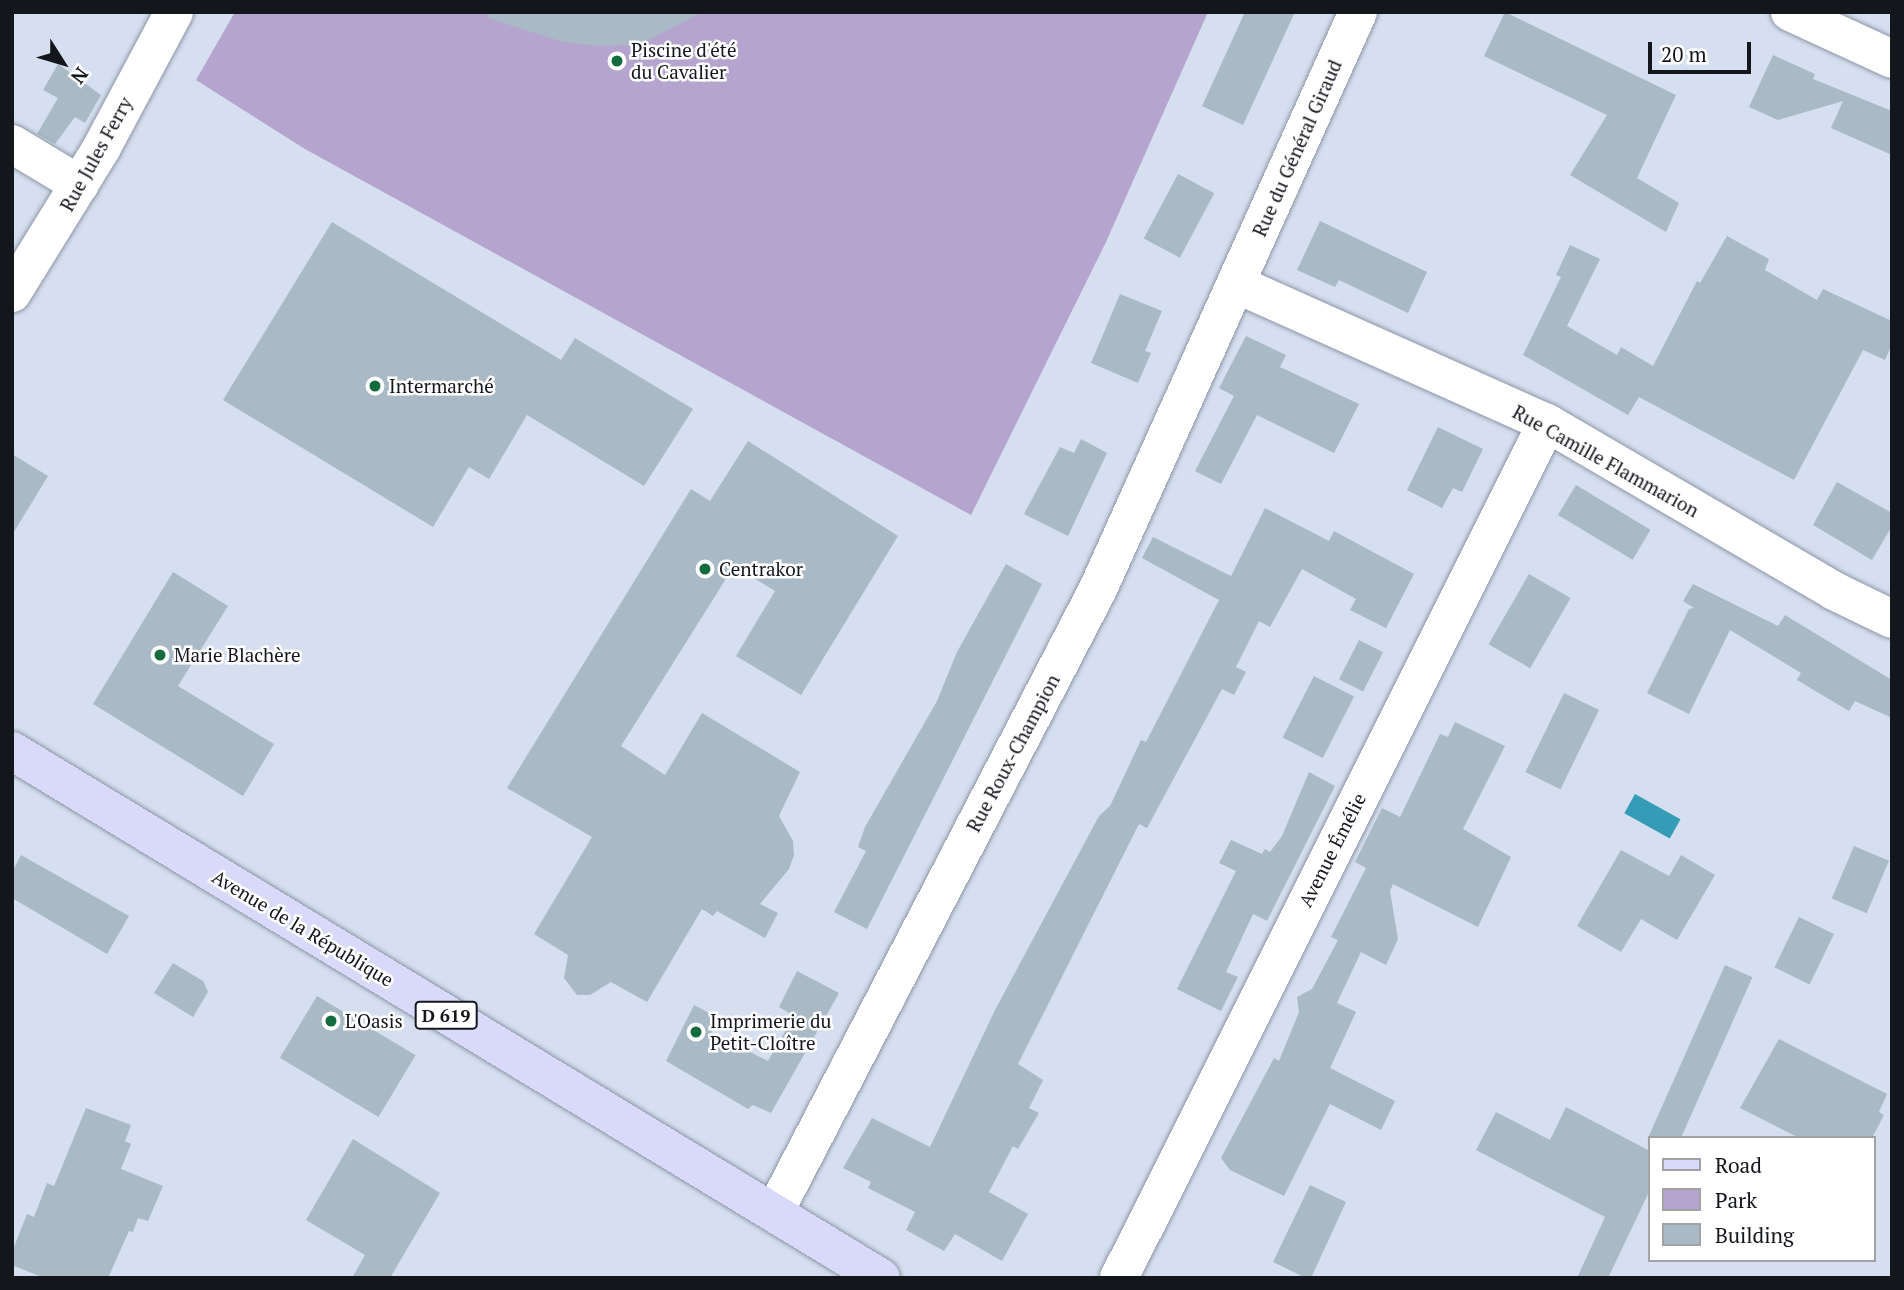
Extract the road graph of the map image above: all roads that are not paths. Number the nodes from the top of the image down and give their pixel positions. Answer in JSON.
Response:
{"nodes":[{"id":1,"x":174,"y":12,"type":"edge"},
{"id":2,"x":1358,"y":12,"type":"edge"},
{"id":3,"x":1790,"y":12,"type":"edge"},
{"id":4,"x":1892,"y":59,"type":"edge"},
{"id":5,"x":12,"y":144,"type":"edge"},
{"id":6,"x":80,"y":185,"type":"junction"},
{"id":7,"x":1236,"y":284,"type":"junction"},
{"id":8,"x":12,"y":293,"type":"edge"},
{"id":9,"x":1547,"y":423,"type":"junction"},
{"id":10,"x":1892,"y":619,"type":"edge"},
{"id":11,"x":16,"y":751,"type":"edge"},
{"id":12,"x":774,"y":1213,"type":"junction"},
{"id":13,"x":881,"y":1278,"type":"edge"},
{"id":14,"x":1119,"y":1278,"type":"edge"}],
"edges":[{"from":1,"to":6,"type":"street","name":"Rue Jules Ferry"},
{"from":2,"to":7,"type":"street","name":"Rue du Général Giraud"},
{"from":3,"to":4,"type":"street"},
{"from":5,"to":6,"type":"street"},
{"from":6,"to":8,"type":"street","name":"Rue Jules Ferry"},
{"from":7,"to":9,"type":"street","name":"Rue Camille Flammarion"},
{"from":7,"to":12,"type":"street","name":"Rue Roux-Champion"},
{"from":9,"to":10,"type":"street","name":"Rue Camille Flammarion"},
{"from":9,"to":14,"type":"street","name":"Avenue Émélie"},
{"from":11,"to":12,"type":"main road","name":"Avenue de la République","number":"D 619"},
{"from":12,"to":13,"type":"main road","name":"Avenue de la République","number":"D 619"}]}
